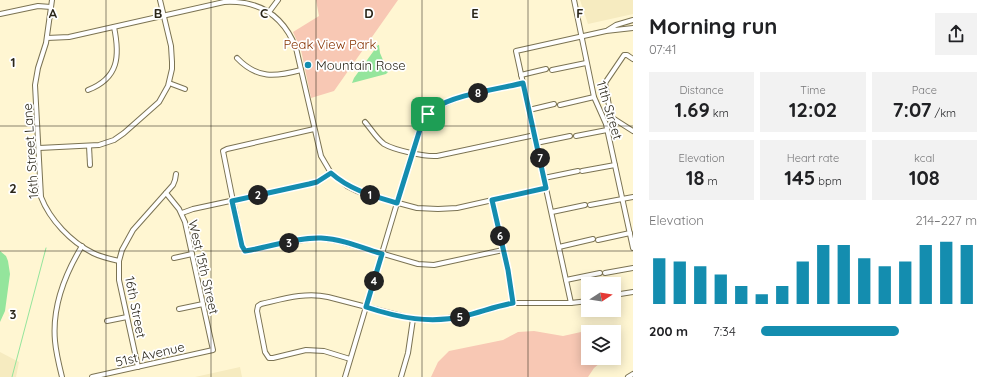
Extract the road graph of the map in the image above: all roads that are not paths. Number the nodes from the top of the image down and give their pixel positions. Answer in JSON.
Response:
{"nodes":[{"id":1,"x":52,"y":0,"type":"edge"},
{"id":2,"x":160,"y":0,"type":"edge"},
{"id":3,"x":278,"y":0,"type":"edge"},
{"id":4,"x":574,"y":0,"type":"edge"},
{"id":5,"x":51,"y":7,"type":"junction"},
{"id":6,"x":270,"y":12,"type":"junction"},
{"id":7,"x":0,"y":14,"type":"edge"},
{"id":8,"x":164,"y":15,"type":"junction"},
{"id":9,"x":633,"y":20,"type":"edge"},
{"id":10,"x":114,"y":27,"type":"junction"},
{"id":11,"x":633,"y":28,"type":"edge"},
{"id":12,"x":606,"y":31,"type":"junction"},
{"id":13,"x":582,"y":37,"type":"junction"},
{"id":14,"x":47,"y":38,"type":"junction"},
{"id":15,"x":237,"y":58,"type":"dead end"},
{"id":16,"x":633,"y":59,"type":"edge"},
{"id":17,"x":586,"y":63,"type":"junction"},
{"id":18,"x":546,"y":69,"type":"dead end"},
{"id":19,"x":301,"y":70,"type":"junction"},
{"id":20,"x":552,"y":70,"type":"dead end"},
{"id":21,"x":522,"y":75,"type":"junction"},
{"id":22,"x":169,"y":83,"type":"junction"},
{"id":23,"x":523,"y":83,"type":"junction"},
{"id":24,"x":185,"y":89,"type":"dead end"},
{"id":25,"x":88,"y":90,"type":"dead end"},
{"id":26,"x":594,"y":97,"type":"junction"},
{"id":27,"x":554,"y":104,"type":"dead end"},
{"id":28,"x":560,"y":104,"type":"dead end"},
{"id":29,"x":529,"y":110,"type":"junction"},
{"id":30,"x":612,"y":117,"type":"junction"},
{"id":31,"x":604,"y":118,"type":"junction"},
{"id":32,"x":366,"y":122,"type":"dead end"},
{"id":33,"x":314,"y":129,"type":"junction"},
{"id":34,"x":607,"y":130,"type":"junction"},
{"id":35,"x":633,"y":131,"type":"edge"},
{"id":36,"x":534,"y":135,"type":"junction"},
{"id":37,"x":570,"y":136,"type":"dead end"},
{"id":38,"x":576,"y":136,"type":"dead end"},
{"id":39,"x":536,"y":143,"type":"junction"},
{"id":40,"x":89,"y":146,"type":"junction"},
{"id":41,"x":39,"y":148,"type":"junction"},
{"id":42,"x":412,"y":153,"type":"junction"},
{"id":43,"x":90,"y":165,"type":"dead end"},
{"id":44,"x":615,"y":165,"type":"junction"},
{"id":45,"x":331,"y":173,"type":"junction"},
{"id":46,"x":176,"y":174,"type":"dead end"},
{"id":47,"x":544,"y":178,"type":"junction"},
{"id":48,"x":546,"y":188,"type":"junction"},
{"id":49,"x":166,"y":193,"type":"junction"},
{"id":50,"x":633,"y":197,"type":"edge"},
{"id":51,"x":622,"y":199,"type":"junction"},
{"id":52,"x":492,"y":200,"type":"junction"},
{"id":53,"x":232,"y":201,"type":"junction"},
{"id":54,"x":397,"y":203,"type":"junction"},
{"id":55,"x":585,"y":205,"type":"dead end"},
{"id":56,"x":590,"y":205,"type":"dead end"},
{"id":57,"x":552,"y":212,"type":"junction"},
{"id":58,"x":182,"y":214,"type":"junction"},
{"id":59,"x":630,"y":233,"type":"junction"},
{"id":60,"x":82,"y":246,"type":"junction"},
{"id":61,"x":559,"y":247,"type":"junction"},
{"id":62,"x":633,"y":248,"type":"edge"},
{"id":63,"x":503,"y":250,"type":"junction"},
{"id":64,"x":192,"y":254,"type":"junction"},
{"id":65,"x":382,"y":254,"type":"junction"},
{"id":66,"x":174,"y":258,"type":"dead end"},
{"id":67,"x":119,"y":261,"type":"junction"},
{"id":68,"x":633,"y":268,"type":"edge"},
{"id":69,"x":566,"y":280,"type":"junction"},
{"id":70,"x":633,"y":292,"type":"edge"},
{"id":71,"x":621,"y":294,"type":"edge"},
{"id":72,"x":581,"y":301,"type":"edge"},
{"id":73,"x":513,"y":303,"type":"junction"},
{"id":74,"x":571,"y":303,"type":"junction"},
{"id":75,"x":203,"y":304,"type":"junction"},
{"id":76,"x":366,"y":307,"type":"junction"},
{"id":77,"x":179,"y":309,"type":"dead end"},
{"id":78,"x":127,"y":316,"type":"junction"},
{"id":79,"x":413,"y":319,"type":"junction"},
{"id":80,"x":108,"y":321,"type":"dead end"},
{"id":81,"x":213,"y":350,"type":"joint"},
{"id":82,"x":350,"y":359,"type":"junction"},
{"id":83,"x":138,"y":367,"type":"junction"},
{"id":84,"x":633,"y":374,"type":"edge"},
{"id":85,"x":62,"y":377,"type":"edge"},
{"id":86,"x":92,"y":377,"type":"edge"},
{"id":87,"x":345,"y":377,"type":"edge"},
{"id":88,"x":401,"y":377,"type":"edge"},
{"id":89,"x":628,"y":377,"type":"edge"}],
"edges":[{"from":1,"to":5,"type":"street","name":"16th Street Lane"},
{"from":2,"to":8,"type":"street"},
{"from":3,"to":6,"type":"street"},
{"from":4,"to":13,"type":"street","name":"11th Street"},
{"from":5,"to":7,"type":"street"},
{"from":5,"to":14,"type":"street","name":"16th Street Lane"},
{"from":6,"to":8,"type":"street"},
{"from":6,"to":19,"type":"street"},
{"from":8,"to":10,"type":"street"},
{"from":8,"to":22,"type":"street"},
{"from":9,"to":12,"type":"street"},
{"from":10,"to":14,"type":"street"},
{"from":10,"to":25,"type":"street"},
{"from":11,"to":12,"type":"street"},
{"from":12,"to":13,"type":"street"},
{"from":13,"to":17,"type":"street","name":"11th Street"},
{"from":13,"to":21,"type":"street"},
{"from":14,"to":41,"type":"street","name":"16th Street Lane"},
{"from":15,"to":19,"type":"street"},
{"from":16,"to":30,"type":"street"},
{"from":17,"to":20,"type":"street"},
{"from":17,"to":26,"type":"street","name":"11th Street"},
{"from":18,"to":21,"type":"street"},
{"from":19,"to":33,"type":"street"},
{"from":21,"to":23,"type":"street"},
{"from":22,"to":24,"type":"street"},
{"from":22,"to":40,"type":"street"},
{"from":23,"to":29,"type":"street"},
{"from":23,"to":42,"type":"street"},
{"from":26,"to":28,"type":"street"},
{"from":26,"to":31,"type":"street","name":"11th Street"},
{"from":27,"to":29,"type":"street"},
{"from":29,"to":36,"type":"street"},
{"from":30,"to":31,"type":"street"},
{"from":30,"to":35,"type":"street"},
{"from":31,"to":34,"type":"street","name":"11th Street"},
{"from":32,"to":42,"type":"street"},
{"from":33,"to":45,"type":"street"},
{"from":33,"to":53,"type":"street"},
{"from":34,"to":38,"type":"street"},
{"from":34,"to":44,"type":"street","name":"11th Street"},
{"from":36,"to":39,"type":"street"},
{"from":36,"to":42,"type":"street"},
{"from":37,"to":39,"type":"street"},
{"from":39,"to":47,"type":"street"},
{"from":40,"to":41,"type":"street"},
{"from":40,"to":43,"type":"street"},
{"from":41,"to":60,"type":"street","name":"16th Street Lane"},
{"from":42,"to":54,"type":"street"},
{"from":44,"to":47,"type":"street"},
{"from":44,"to":51,"type":"street","name":"11th Street"},
{"from":45,"to":53,"type":"street"},
{"from":45,"to":54,"type":"street"},
{"from":46,"to":49,"type":"street","name":"16th Street"},
{"from":47,"to":48,"type":"street"},
{"from":48,"to":52,"type":"street"},
{"from":48,"to":57,"type":"street"},
{"from":49,"to":58,"type":"street","name":"West 15th Street"},
{"from":49,"to":67,"type":"street","name":"16th Street"},
{"from":50,"to":51,"type":"street"},
{"from":51,"to":56,"type":"street"},
{"from":51,"to":59,"type":"street","name":"11th Street"},
{"from":52,"to":54,"type":"street"},
{"from":52,"to":63,"type":"street"},
{"from":53,"to":58,"type":"street"},
{"from":53,"to":65,"type":"street"},
{"from":54,"to":65,"type":"street"},
{"from":55,"to":57,"type":"street"},
{"from":57,"to":61,"type":"street"},
{"from":58,"to":64,"type":"street","name":"West 15th Street"},
{"from":59,"to":61,"type":"street"},
{"from":59,"to":62,"type":"street","name":"11th Street"},
{"from":60,"to":67,"type":"street","name":"16th Street Lane"},
{"from":60,"to":85,"type":"street"},
{"from":61,"to":69,"type":"street"},
{"from":63,"to":65,"type":"street"},
{"from":63,"to":73,"type":"street"},
{"from":64,"to":66,"type":"street"},
{"from":64,"to":75,"type":"street","name":"West 15th Street"},
{"from":65,"to":76,"type":"street"},
{"from":67,"to":78,"type":"street","name":"16th Street"},
{"from":68,"to":69,"type":"street"},
{"from":69,"to":74,"type":"street"},
{"from":70,"to":71,"type":"street"},
{"from":72,"to":74,"type":"street"},
{"from":73,"to":74,"type":"street"},
{"from":73,"to":79,"type":"street"},
{"from":75,"to":77,"type":"street"},
{"from":75,"to":81,"type":"street","name":"West 15th Street"},
{"from":76,"to":79,"type":"street"},
{"from":76,"to":82,"type":"street"},
{"from":76,"to":82,"type":"street"},
{"from":78,"to":80,"type":"street"},
{"from":78,"to":83,"type":"street","name":"16th Street"},
{"from":79,"to":88,"type":"street"},
{"from":81,"to":83,"type":"street","name":"51st Avenue"},
{"from":82,"to":87,"type":"street"},
{"from":83,"to":86,"type":"street","name":"51st Avenue"},
{"from":84,"to":89,"type":"street"}]}
